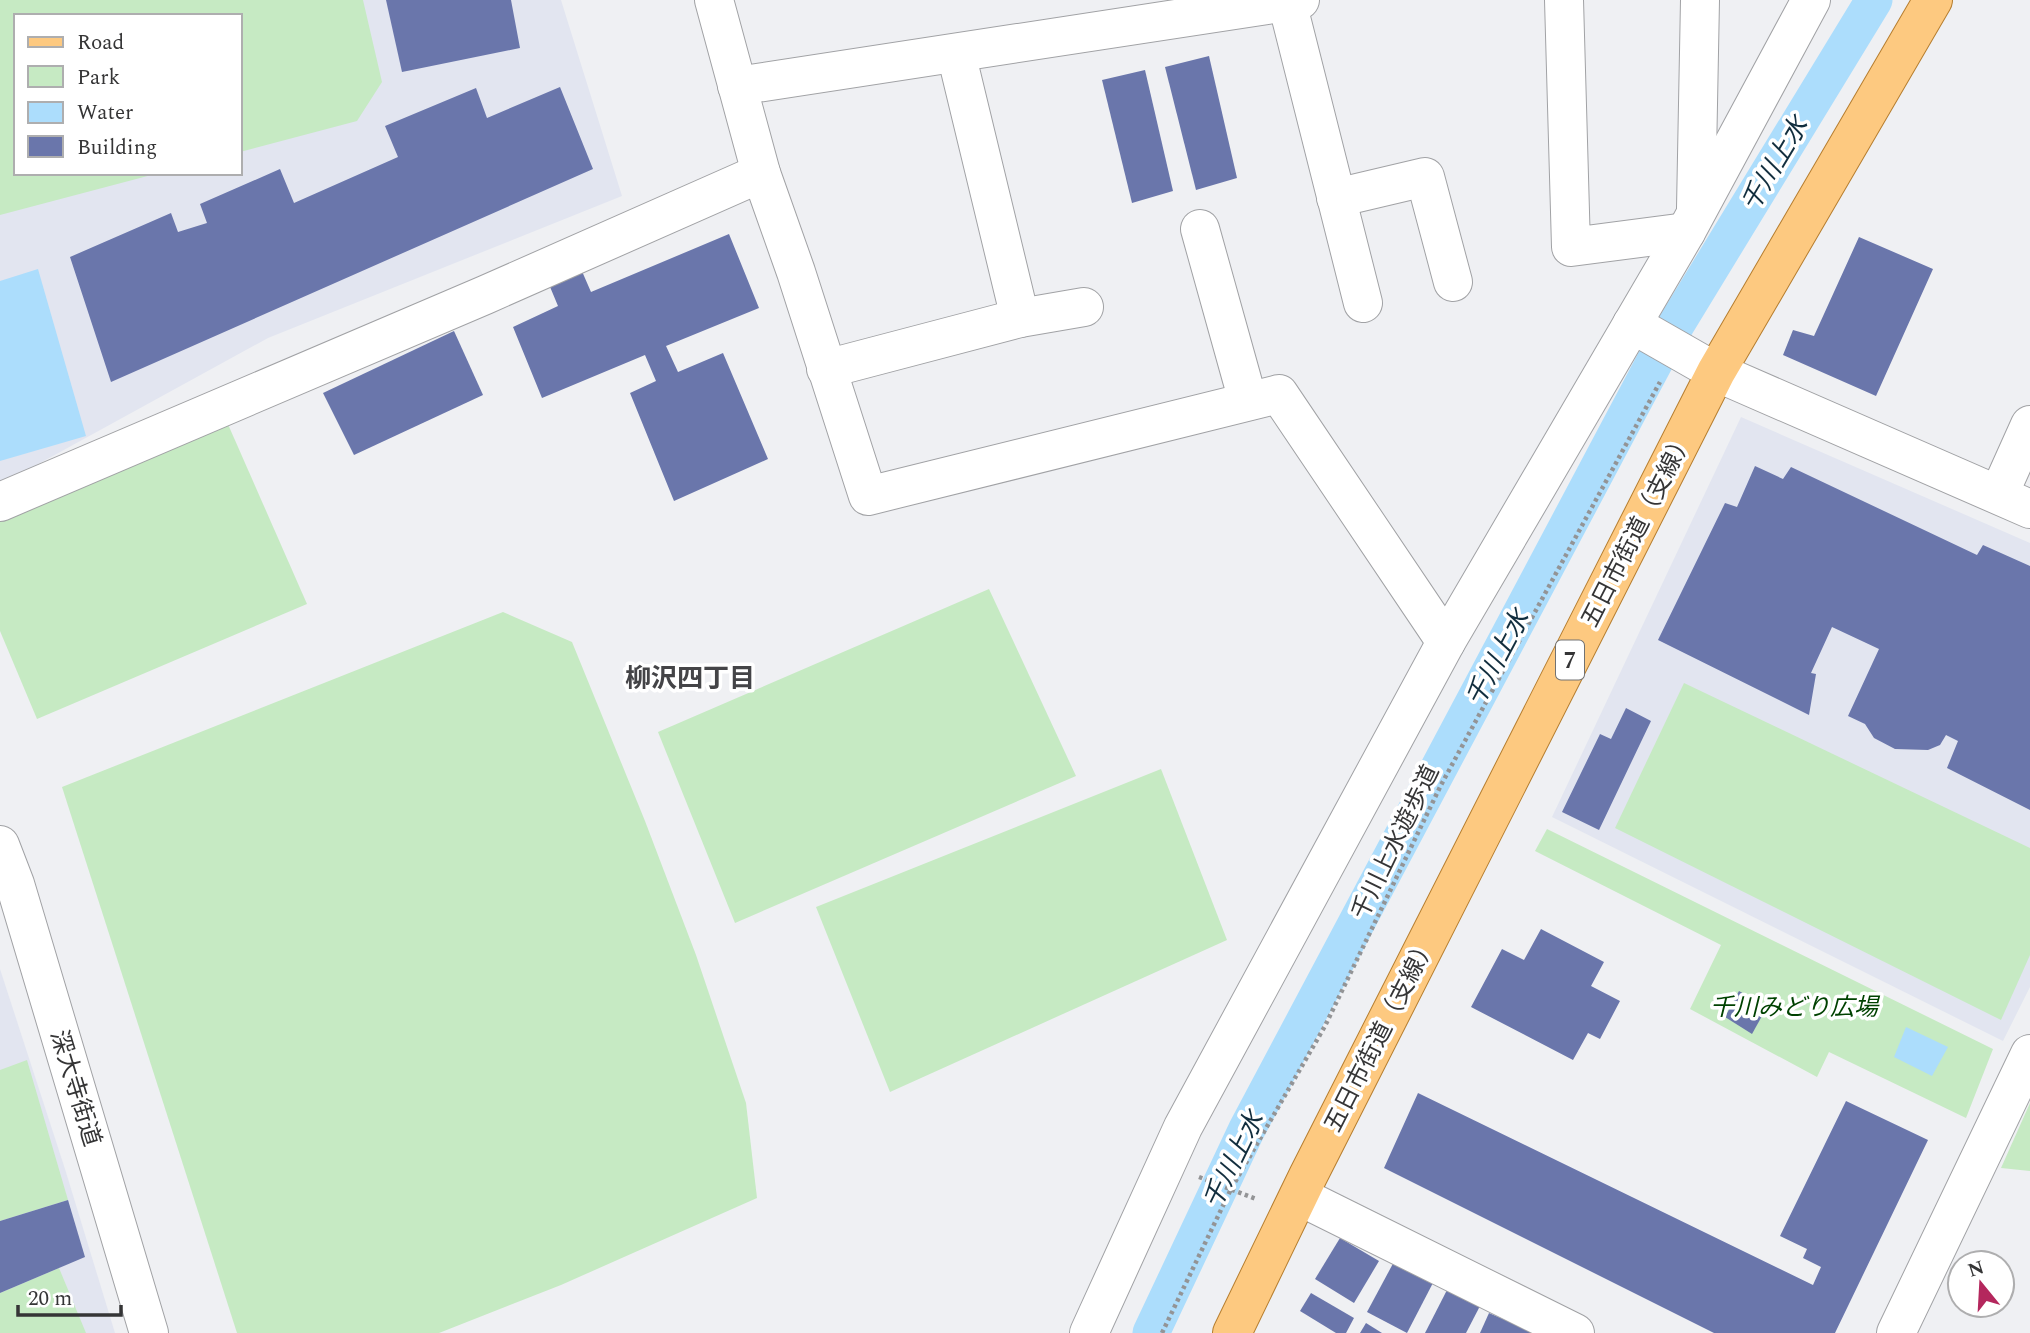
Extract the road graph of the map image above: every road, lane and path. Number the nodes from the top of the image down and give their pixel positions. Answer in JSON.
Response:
{"nodes":[{"id":1,"x":714,"y":0,"type":"edge"},
{"id":2,"x":1564,"y":0,"type":"edge"},
{"id":3,"x":1700,"y":0,"type":"edge"},
{"id":4,"x":1811,"y":0,"type":"edge"},
{"id":5,"x":1933,"y":0,"type":"edge"},
{"id":6,"x":1293,"y":1,"type":"edge"},
{"id":7,"x":956,"y":52,"type":"junction"},
{"id":8,"x":737,"y":86,"type":"junction"},
{"id":9,"x":761,"y":173,"type":"junction"},
{"id":10,"x":1336,"y":198,"type":"junction"},
{"id":11,"x":1691,"y":223,"type":"junction"},
{"id":12,"x":1200,"y":229,"type":"dead end"},
{"id":13,"x":1453,"y":282,"type":"dead end"},
{"id":14,"x":1363,"y":303,"type":"dead end"},
{"id":15,"x":1084,"y":307,"type":"dead end"},
{"id":16,"x":1020,"y":318,"type":"junction"},
{"id":17,"x":1632,"y":324,"type":"junction"},
{"id":18,"x":826,"y":369,"type":"junction"},
{"id":19,"x":1716,"y":372,"type":"junction"},
{"id":20,"x":1665,"y":379,"type":"dead end"},
{"id":21,"x":1248,"y":401,"type":"junction"},
{"id":22,"x":2030,"y":425,"type":"edge"},
{"id":23,"x":0,"y":502,"type":"edge"},
{"id":24,"x":2014,"y":502,"type":"edge"},
{"id":25,"x":1446,"y":642,"type":"junction"},
{"id":26,"x":0,"y":845,"type":"edge"},
{"id":27,"x":2030,"y":1054,"type":"edge"},
{"id":28,"x":1165,"y":1166,"type":"junction"},
{"id":29,"x":1231,"y":1189,"type":"junction"},
{"id":30,"x":1299,"y":1196,"type":"junction"},
{"id":31,"x":1257,"y":1200,"type":"dead end"},
{"id":32,"x":149,"y":1333,"type":"edge"},
{"id":33,"x":1089,"y":1333,"type":"edge"},
{"id":34,"x":1162,"y":1333,"type":"edge"},
{"id":35,"x":1231,"y":1333,"type":"edge"},
{"id":36,"x":1575,"y":1333,"type":"edge"},
{"id":37,"x":1896,"y":1333,"type":"edge"}],
"edges":[{"from":1,"to":8,"type":"street"},
{"from":2,"to":11,"type":"street"},
{"from":3,"to":11,"type":"street"},
{"from":4,"to":11,"type":"street"},
{"from":5,"to":19,"type":"main road","name":"五日市街道（支線）","number":"7"},
{"from":6,"to":7,"type":"street"},
{"from":6,"to":10,"type":"street"},
{"from":7,"to":8,"type":"street"},
{"from":7,"to":16,"type":"street"},
{"from":8,"to":9,"type":"street"},
{"from":9,"to":18,"type":"street"},
{"from":9,"to":23,"type":"street"},
{"from":10,"to":13,"type":"street"},
{"from":10,"to":14,"type":"street"},
{"from":11,"to":17,"type":"street"},
{"from":12,"to":21,"type":"street"},
{"from":15,"to":16,"type":"street"},
{"from":16,"to":18,"type":"street"},
{"from":17,"to":19,"type":"street"},
{"from":17,"to":25,"type":"street"},
{"from":18,"to":21,"type":"street"},
{"from":19,"to":24,"type":"street"},
{"from":19,"to":30,"type":"main road","name":"五日市街道（支線）","number":"7"},
{"from":20,"to":29,"type":"path","name":"千川上水遊歩道"},
{"from":21,"to":25,"type":"street"},
{"from":22,"to":24,"type":"street"},
{"from":25,"to":28,"type":"street"},
{"from":26,"to":32,"type":"street","name":"深大寺街道"},
{"from":27,"to":37,"type":"street"},
{"from":28,"to":29,"type":"path"},
{"from":28,"to":33,"type":"street"},
{"from":29,"to":31,"type":"path"},
{"from":29,"to":34,"type":"path","name":"千川上水遊歩道"},
{"from":30,"to":35,"type":"main road","name":"五日市街道（支線）","number":"7"},
{"from":30,"to":36,"type":"street"}]}
